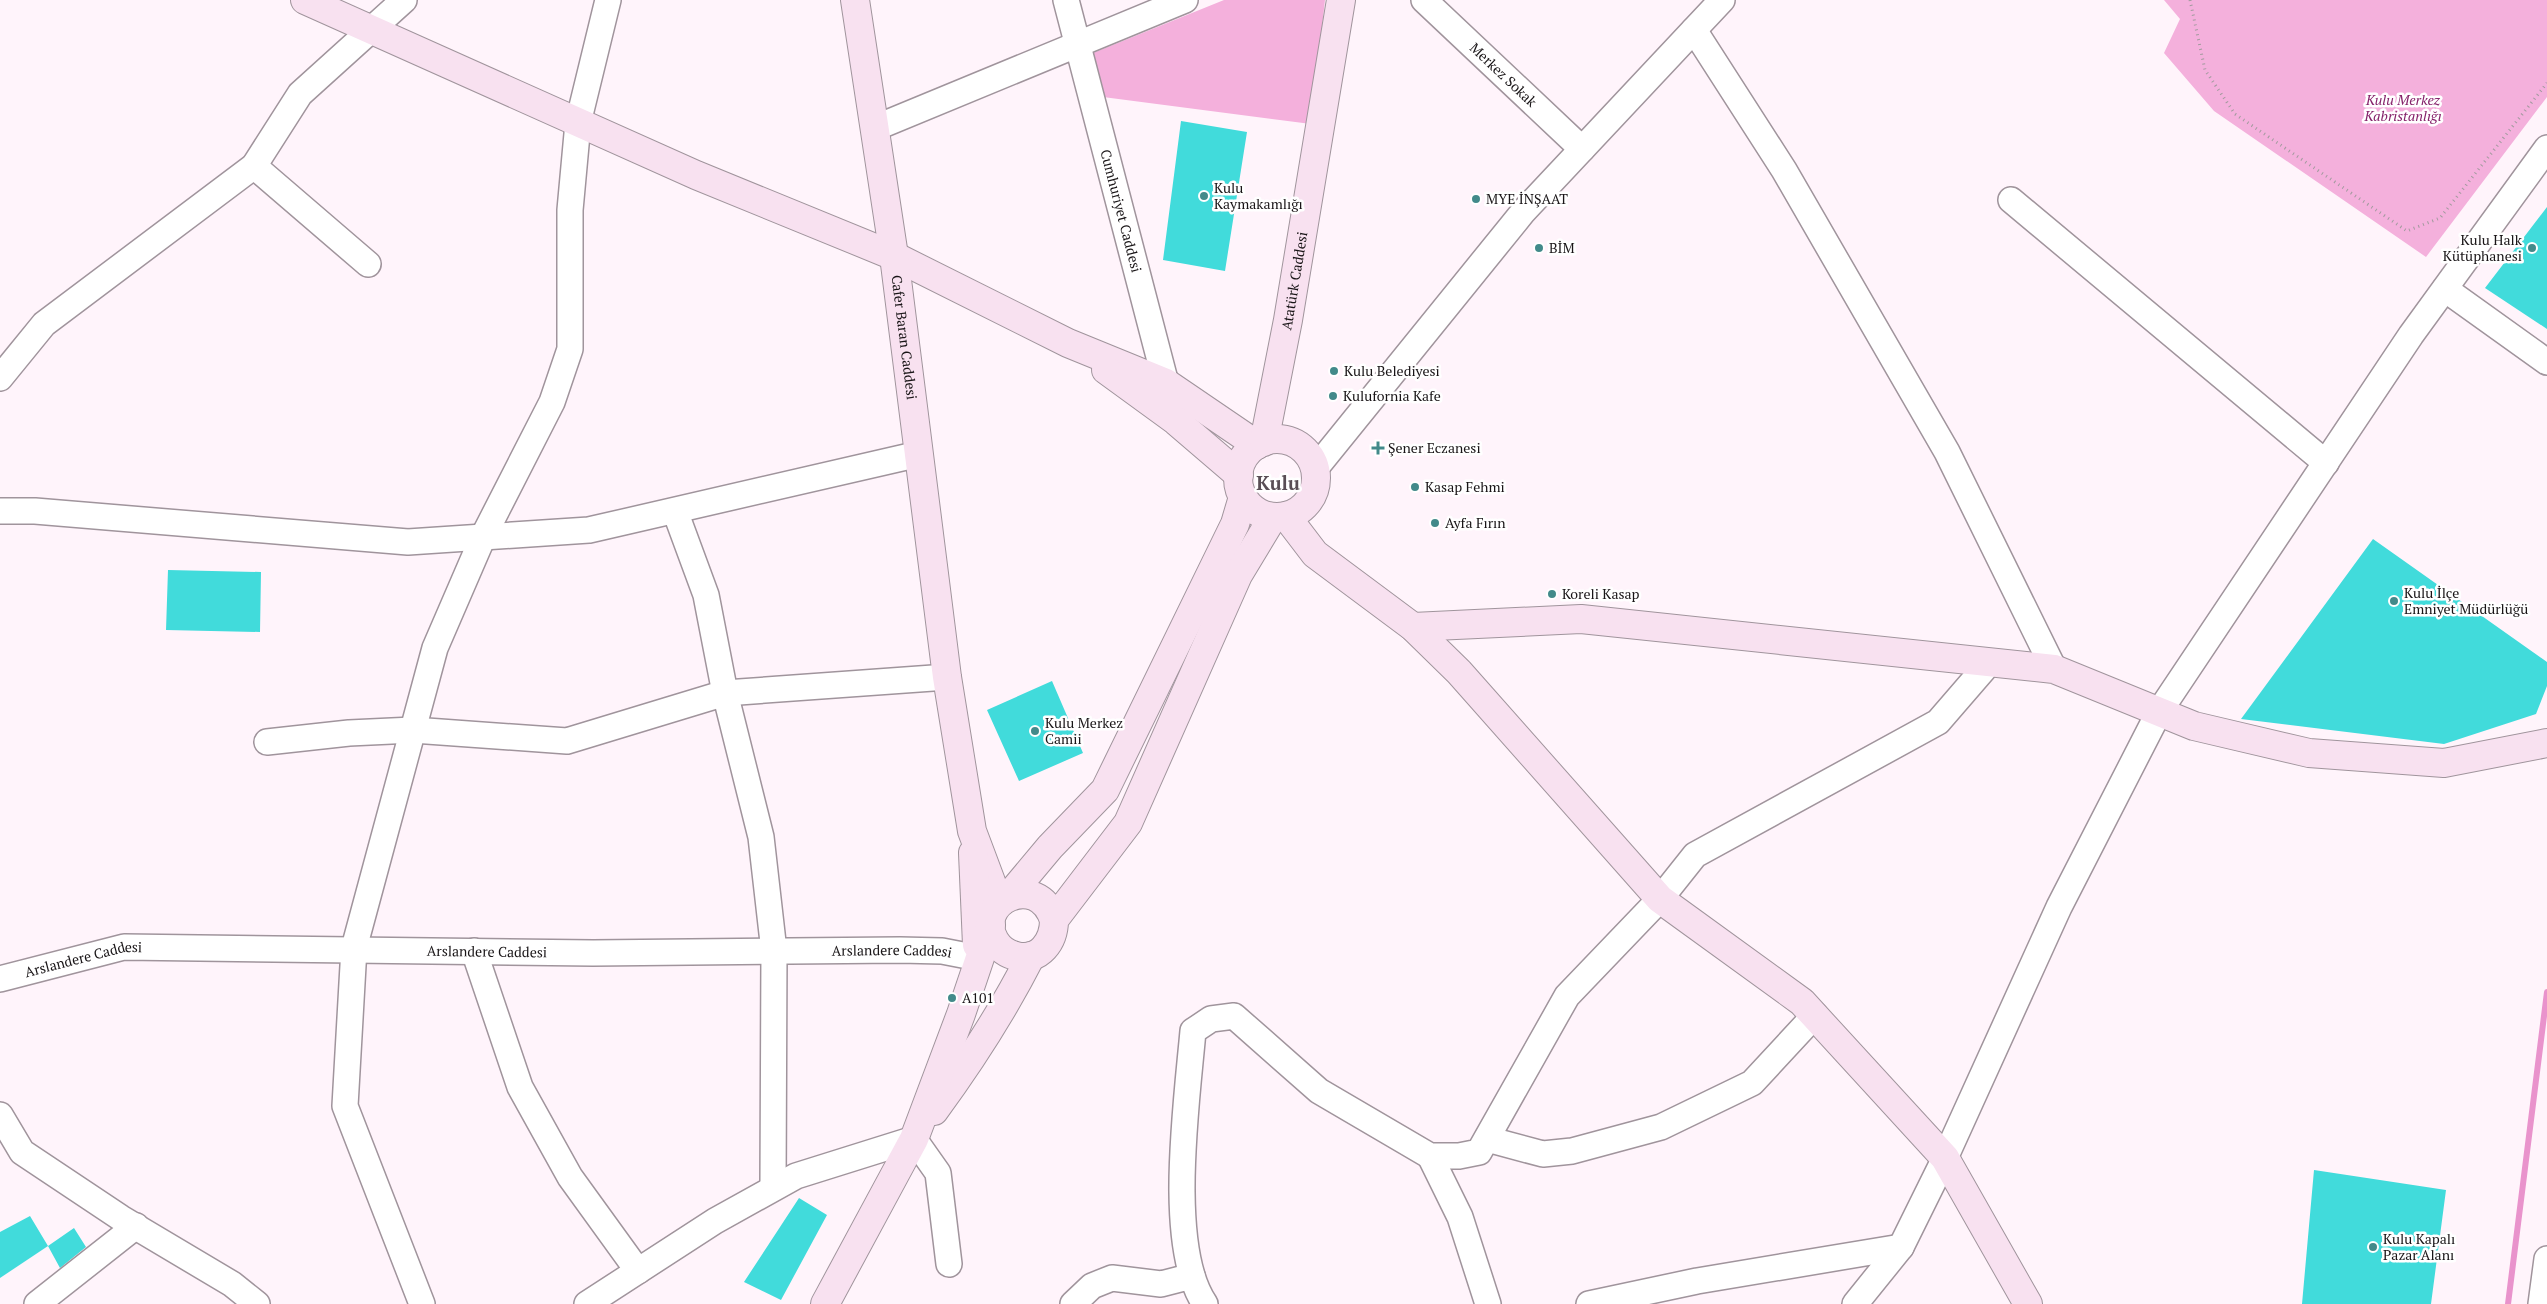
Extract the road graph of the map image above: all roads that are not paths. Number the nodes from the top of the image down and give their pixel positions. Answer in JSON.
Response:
{"nodes":[{"id":1,"x":305,"y":0,"type":"edge"},
{"id":2,"x":404,"y":0,"type":"edge"},
{"id":3,"x":608,"y":0,"type":"edge"},
{"id":4,"x":855,"y":0,"type":"edge"},
{"id":5,"x":1066,"y":0,"type":"edge"},
{"id":6,"x":1185,"y":0,"type":"edge"},
{"id":7,"x":1341,"y":0,"type":"edge"},
{"id":8,"x":1424,"y":0,"type":"edge"},
{"id":9,"x":1722,"y":0,"type":"edge"},
{"id":10,"x":371,"y":30,"type":"junction"},
{"id":11,"x":1694,"y":30,"type":"junction"},
{"id":12,"x":1077,"y":44,"type":"junction"},
{"id":13,"x":578,"y":123,"type":"junction"},
{"id":14,"x":874,"y":128,"type":"junction"},
{"id":15,"x":2547,"y":148,"type":"edge"},
{"id":16,"x":1582,"y":150,"type":"junction"},
{"id":17,"x":254,"y":166,"type":"junction"},
{"id":18,"x":2011,"y":200,"type":"dead end"},
{"id":19,"x":894,"y":256,"type":"junction"},
{"id":20,"x":368,"y":264,"type":"dead end"},
{"id":21,"x":2445,"y":289,"type":"junction"},
{"id":22,"x":1068,"y":343,"type":"junction"},
{"id":23,"x":2547,"y":362,"type":"edge"},
{"id":24,"x":0,"y":378,"type":"edge"},
{"id":25,"x":1166,"y":384,"type":"junction"},
{"id":26,"x":1176,"y":421,"type":"junction"},
{"id":27,"x":1261,"y":443,"type":"junction"},
{"id":28,"x":919,"y":454,"type":"junction"},
{"id":29,"x":2326,"y":463,"type":"junction"},
{"id":30,"x":1315,"y":469,"type":"junction"},
{"id":31,"x":1241,"y":486,"type":"junction"},
{"id":32,"x":0,"y":511,"type":"edge"},
{"id":33,"x":675,"y":511,"type":"junction"},
{"id":34,"x":1279,"y":516,"type":"junction"},
{"id":35,"x":483,"y":537,"type":"junction"},
{"id":36,"x":1413,"y":627,"type":"junction"},
{"id":37,"x":1989,"y":662,"type":"junction"},
{"id":38,"x":2054,"y":670,"type":"junction"},
{"id":39,"x":947,"y":677,"type":"junction"},
{"id":40,"x":726,"y":693,"type":"junction"},
{"id":41,"x":2159,"y":712,"type":"junction"},
{"id":42,"x":413,"y":730,"type":"junction"},
{"id":43,"x":267,"y":742,"type":"dead end"},
{"id":44,"x":2547,"y":743,"type":"edge"},
{"id":45,"x":972,"y":831,"type":"junction"},
{"id":46,"x":1660,"y":899,"type":"junction"},
{"id":47,"x":1000,"y":908,"type":"junction"},
{"id":48,"x":1054,"y":920,"type":"junction"},
{"id":49,"x":354,"y":948,"type":"junction"},
{"id":50,"x":474,"y":951,"type":"junction"},
{"id":51,"x":774,"y":951,"type":"junction"},
{"id":52,"x":1031,"y":956,"type":"junction"},
{"id":53,"x":978,"y":958,"type":"junction"},
{"id":54,"x":0,"y":979,"type":"edge"},
{"id":55,"x":1815,"y":1015,"type":"junction"},
{"id":56,"x":0,"y":1115,"type":"edge"},
{"id":57,"x":914,"y":1139,"type":"junction"},
{"id":58,"x":1487,"y":1139,"type":"junction"},
{"id":59,"x":1430,"y":1156,"type":"junction"},
{"id":60,"x":1945,"y":1158,"type":"junction"},
{"id":61,"x":773,"y":1188,"type":"junction"},
{"id":62,"x":136,"y":1226,"type":"junction"},
{"id":63,"x":1901,"y":1247,"type":"junction"},
{"id":64,"x":2547,"y":1259,"type":"edge"},
{"id":65,"x":949,"y":1264,"type":"dead end"},
{"id":66,"x":638,"y":1271,"type":"junction"},
{"id":67,"x":1192,"y":1276,"type":"junction"},
{"id":68,"x":2544,"y":1293,"type":"edge"},
{"id":69,"x":37,"y":1304,"type":"edge"},
{"id":70,"x":257,"y":1304,"type":"edge"},
{"id":71,"x":422,"y":1304,"type":"edge"},
{"id":72,"x":587,"y":1304,"type":"edge"},
{"id":73,"x":825,"y":1304,"type":"edge"},
{"id":74,"x":1073,"y":1304,"type":"edge"},
{"id":75,"x":1205,"y":1304,"type":"edge"},
{"id":76,"x":1488,"y":1304,"type":"edge"},
{"id":77,"x":1589,"y":1304,"type":"edge"},
{"id":78,"x":1855,"y":1304,"type":"edge"},
{"id":79,"x":2028,"y":1304,"type":"edge"}],
"edges":[{"from":1,"to":10,"type":"street"},
{"from":2,"to":10,"type":"street"},
{"from":3,"to":13,"type":"street"},
{"from":4,"to":14,"type":"street","name":"Cafer Baran Caddesi"},
{"from":5,"to":12,"type":"street","name":"Cumhuriyet Caddesi"},
{"from":6,"to":12,"type":"street"},
{"from":7,"to":27,"type":"street","name":"Atatürk Caddesi"},
{"from":8,"to":16,"type":"street","name":"Merkez Sokak"},
{"from":9,"to":11,"type":"street"},
{"from":10,"to":13,"type":"street"},
{"from":10,"to":17,"type":"street"},
{"from":11,"to":16,"type":"street"},
{"from":11,"to":38,"type":"street"},
{"from":12,"to":14,"type":"street"},
{"from":12,"to":25,"type":"street","name":"Cumhuriyet Caddesi"},
{"from":13,"to":19,"type":"street"},
{"from":13,"to":35,"type":"street"},
{"from":14,"to":19,"type":"street","name":"Cafer Baran Caddesi"},
{"from":15,"to":21,"type":"street"},
{"from":16,"to":30,"type":"street"},
{"from":17,"to":20,"type":"street"},
{"from":17,"to":24,"type":"street"},
{"from":18,"to":29,"type":"street"},
{"from":19,"to":22,"type":"street"},
{"from":19,"to":28,"type":"street","name":"Cafer Baran Caddesi"},
{"from":21,"to":23,"type":"street"},
{"from":21,"to":29,"type":"street"},
{"from":22,"to":25,"type":"street"},
{"from":22,"to":26,"type":"street"},
{"from":25,"to":26,"type":"street","name":"Cumhuriyet Caddesi"},
{"from":25,"to":27,"type":"street"},
{"from":26,"to":31,"type":"street"},
{"from":27,"to":30,"type":"street"},
{"from":27,"to":31,"type":"street"},
{"from":28,"to":33,"type":"street"},
{"from":28,"to":39,"type":"street","name":"Cafer Baran Caddesi"},
{"from":29,"to":41,"type":"street"},
{"from":30,"to":34,"type":"street"},
{"from":31,"to":34,"type":"street"},
{"from":31,"to":47,"type":"street"},
{"from":32,"to":35,"type":"street"},
{"from":33,"to":35,"type":"street"},
{"from":33,"to":40,"type":"street"},
{"from":34,"to":36,"type":"street"},
{"from":34,"to":48,"type":"street"},
{"from":35,"to":42,"type":"street"},
{"from":36,"to":37,"type":"street"},
{"from":36,"to":46,"type":"street"},
{"from":37,"to":38,"type":"street"},
{"from":37,"to":46,"type":"street"},
{"from":38,"to":41,"type":"street"},
{"from":39,"to":40,"type":"street"},
{"from":39,"to":45,"type":"street","name":"Cafer Baran Caddesi"},
{"from":40,"to":42,"type":"street"},
{"from":40,"to":51,"type":"street"},
{"from":41,"to":44,"type":"street"},
{"from":41,"to":60,"type":"street"},
{"from":42,"to":43,"type":"street"},
{"from":42,"to":49,"type":"street"},
{"from":45,"to":47,"type":"street"},
{"from":45,"to":53,"type":"street"},
{"from":46,"to":55,"type":"street"},
{"from":46,"to":58,"type":"street"},
{"from":47,"to":48,"type":"street"},
{"from":47,"to":52,"type":"street"},
{"from":47,"to":53,"type":"street"},
{"from":48,"to":52,"type":"street"},
{"from":49,"to":50,"type":"street","name":"Arslandere Caddesi"},
{"from":49,"to":54,"type":"street","name":"Arslandere Caddesi"},
{"from":49,"to":71,"type":"street"},
{"from":50,"to":51,"type":"street","name":"Arslandere Caddesi"},
{"from":50,"to":66,"type":"street"},
{"from":51,"to":53,"type":"street","name":"Arslandere Caddesi"},
{"from":51,"to":61,"type":"street"},
{"from":52,"to":57,"type":"street"},
{"from":53,"to":57,"type":"street"},
{"from":55,"to":58,"type":"street"},
{"from":55,"to":60,"type":"street"},
{"from":56,"to":62,"type":"street"},
{"from":57,"to":61,"type":"street"},
{"from":57,"to":65,"type":"street"},
{"from":57,"to":73,"type":"street"},
{"from":58,"to":59,"type":"street"},
{"from":59,"to":67,"type":"street"},
{"from":59,"to":76,"type":"street"},
{"from":60,"to":63,"type":"street"},
{"from":60,"to":79,"type":"street"},
{"from":61,"to":66,"type":"street"},
{"from":62,"to":69,"type":"street"},
{"from":62,"to":70,"type":"street"},
{"from":63,"to":77,"type":"street"},
{"from":63,"to":78,"type":"street"},
{"from":64,"to":68,"type":"street"},
{"from":66,"to":72,"type":"street"},
{"from":67,"to":74,"type":"street"},
{"from":67,"to":75,"type":"street"}]}
